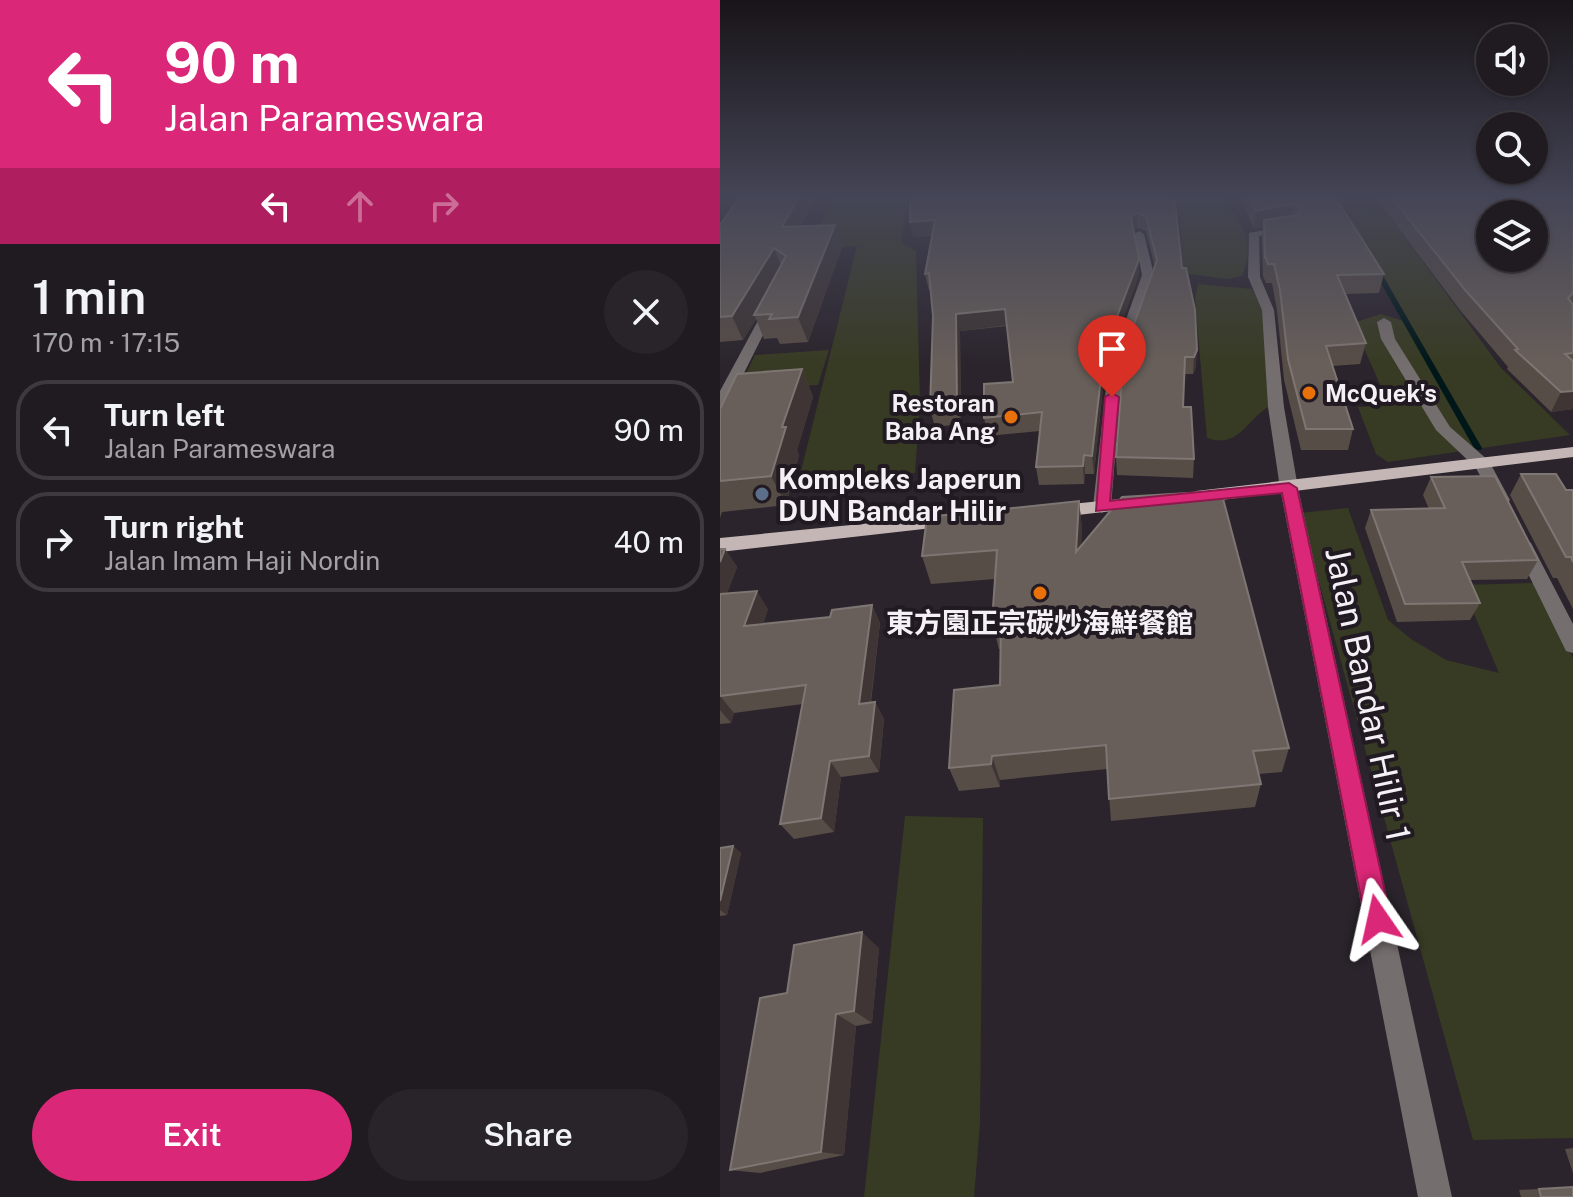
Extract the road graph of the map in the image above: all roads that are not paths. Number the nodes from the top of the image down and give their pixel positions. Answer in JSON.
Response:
{"nodes":[{"id":1,"x":1143,"y":254,"type":"edge"},
{"id":2,"x":1253,"y":254,"type":"edge"},
{"id":3,"x":779,"y":291,"type":"edge"},
{"id":4,"x":1384,"y":322,"type":"dead end"},
{"id":5,"x":720,"y":405,"type":"edge"},
{"id":6,"x":1573,"y":452,"type":"edge"},
{"id":7,"x":1483,"y":465,"type":"junction"},
{"id":8,"x":1289,"y":488,"type":"junction"},
{"id":9,"x":1102,"y":507,"type":"junction"},
{"id":10,"x":1040,"y":513,"type":"edge"},
{"id":11,"x":965,"y":520,"type":"edge"},
{"id":12,"x":720,"y":545,"type":"edge"},
{"id":13,"x":1573,"y":645,"type":"edge"},
{"id":14,"x":1435,"y":1197,"type":"edge"}],
"edges":[{"from":1,"to":9,"type":"street"},
{"from":2,"to":8,"type":"street","name":"Jalan Bandar Hilir 1"},
{"from":3,"to":5,"type":"street"},
{"from":4,"to":7,"type":"street"},
{"from":6,"to":7,"type":"main road"},
{"from":7,"to":8,"type":"main road"},
{"from":7,"to":13,"type":"street"},
{"from":8,"to":9,"type":"main road"},
{"from":8,"to":14,"type":"street","name":"Jalan Bandar Hilir 1"},
{"from":9,"to":10,"type":"main road"},
{"from":11,"to":12,"type":"main road"}]}
